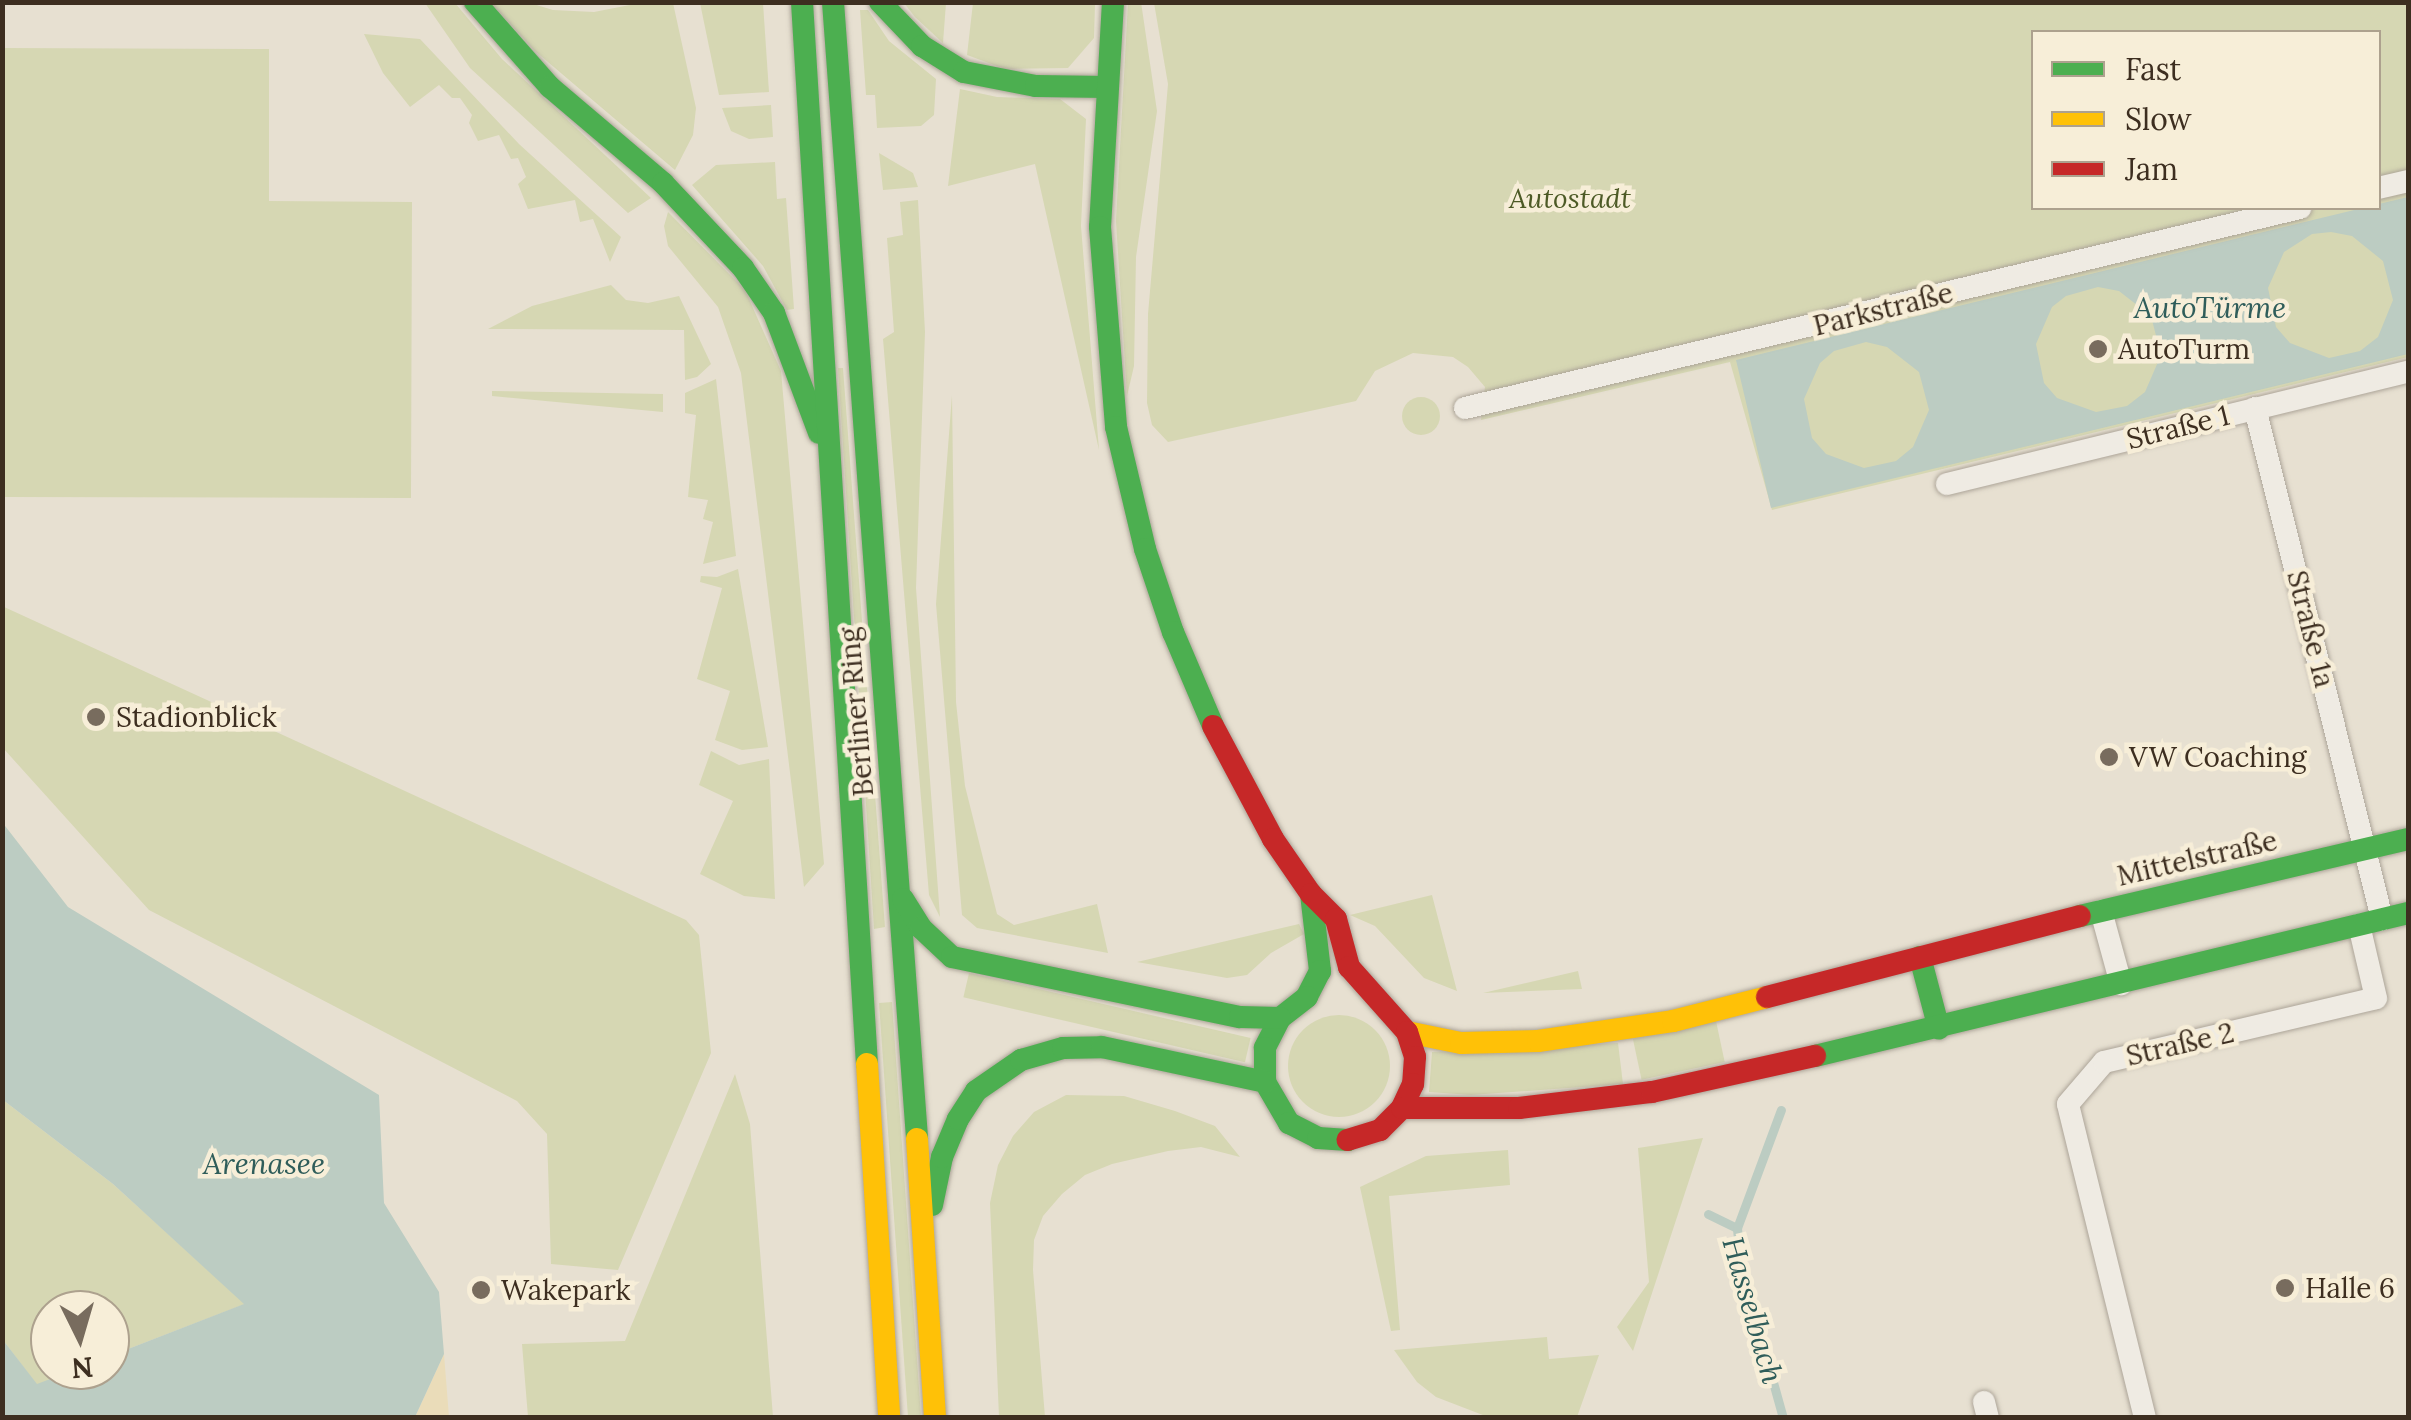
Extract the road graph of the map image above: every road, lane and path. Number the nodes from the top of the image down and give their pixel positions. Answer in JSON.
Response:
{"nodes":[{"id":1,"x":475,"y":2,"type":"edge"},
{"id":2,"x":802,"y":2,"type":"edge"},
{"id":3,"x":832,"y":2,"type":"edge"},
{"id":4,"x":880,"y":2,"type":"edge"},
{"id":5,"x":1113,"y":2,"type":"edge"},
{"id":6,"x":1107,"y":87,"type":"junction"},
{"id":7,"x":2408,"y":181,"type":"edge"},
{"id":8,"x":2381,"y":187,"type":"edge"},
{"id":9,"x":2292,"y":210,"type":"edge"},
{"id":10,"x":2408,"y":372,"type":"edge"},
{"id":11,"x":1465,"y":408,"type":"dead end"},
{"id":12,"x":2255,"y":408,"type":"junction"},
{"id":13,"x":830,"y":463,"type":"junction"},
{"id":14,"x":1947,"y":484,"type":"dead end"},
{"id":15,"x":2408,"y":839,"type":"edge"},
{"id":16,"x":2366,"y":849,"type":"junction"},
{"id":17,"x":1311,"y":894,"type":"junction"},
{"id":18,"x":901,"y":896,"type":"junction"},
{"id":19,"x":2101,"y":911,"type":"junction"},
{"id":20,"x":2408,"y":913,"type":"edge"},
{"id":21,"x":2370,"y":922,"type":"junction"},
{"id":22,"x":1920,"y":957,"type":"junction"},
{"id":23,"x":2121,"y":984,"type":"junction"},
{"id":24,"x":1307,"y":997,"type":"junction"},
{"id":25,"x":1372,"y":998,"type":"junction"},
{"id":26,"x":1280,"y":1018,"type":"junction"},
{"id":27,"x":1938,"y":1029,"type":"junction"},
{"id":28,"x":1407,"y":1032,"type":"junction"},
{"id":29,"x":1265,"y":1082,"type":"junction"},
{"id":30,"x":1402,"y":1108,"type":"junction"},
{"id":31,"x":923,"y":1244,"type":"junction"},
{"id":32,"x":889,"y":1418,"type":"edge"},
{"id":33,"x":934,"y":1418,"type":"edge"},
{"id":34,"x":2145,"y":1418,"type":"edge"}],
"edges":[{"from":1,"to":13,"type":"main road"},
{"from":2,"to":13,"type":"main road","name":"Berliner Ring"},
{"from":3,"to":18,"type":"main road","name":"Berliner Ring"},
{"from":4,"to":6,"type":"main road"},
{"from":5,"to":6,"type":"main road"},
{"from":6,"to":17,"type":"main road"},
{"from":7,"to":8,"type":"street"},
{"from":9,"to":11,"type":"street","name":"Parkstraße"},
{"from":10,"to":12,"type":"street","name":"Straße 1"},
{"from":12,"to":14,"type":"street","name":"Straße 1"},
{"from":12,"to":16,"type":"street","name":"Straße 1a"},
{"from":13,"to":32,"type":"main road","name":"Berliner Ring"},
{"from":15,"to":16,"type":"main road","name":"Mittelstraße"},
{"from":16,"to":19,"type":"main road","name":"Mittelstraße"},
{"from":16,"to":21,"type":"street","name":"Straße 1a"},
{"from":17,"to":24,"type":"main road"},
{"from":17,"to":25,"type":"main road"},
{"from":18,"to":26,"type":"main road"},
{"from":18,"to":31,"type":"main road","name":"Berliner Ring"},
{"from":19,"to":22,"type":"main road","name":"Mittelstraße"},
{"from":19,"to":23,"type":"street"},
{"from":20,"to":21,"type":"main road"},
{"from":21,"to":23,"type":"main road"},
{"from":21,"to":34,"type":"street","name":"Straße 2"},
{"from":22,"to":27,"type":"main road"},
{"from":22,"to":28,"type":"main road","name":"Mittelstraße"},
{"from":23,"to":27,"type":"main road"},
{"from":24,"to":25,"type":"main road"},
{"from":24,"to":26,"type":"main road"},
{"from":25,"to":28,"type":"main road"},
{"from":26,"to":29,"type":"main road"},
{"from":27,"to":30,"type":"main road"},
{"from":28,"to":30,"type":"main road"},
{"from":29,"to":30,"type":"main road"},
{"from":29,"to":31,"type":"main road"},
{"from":31,"to":33,"type":"main road","name":"Berliner Ring"}]}
